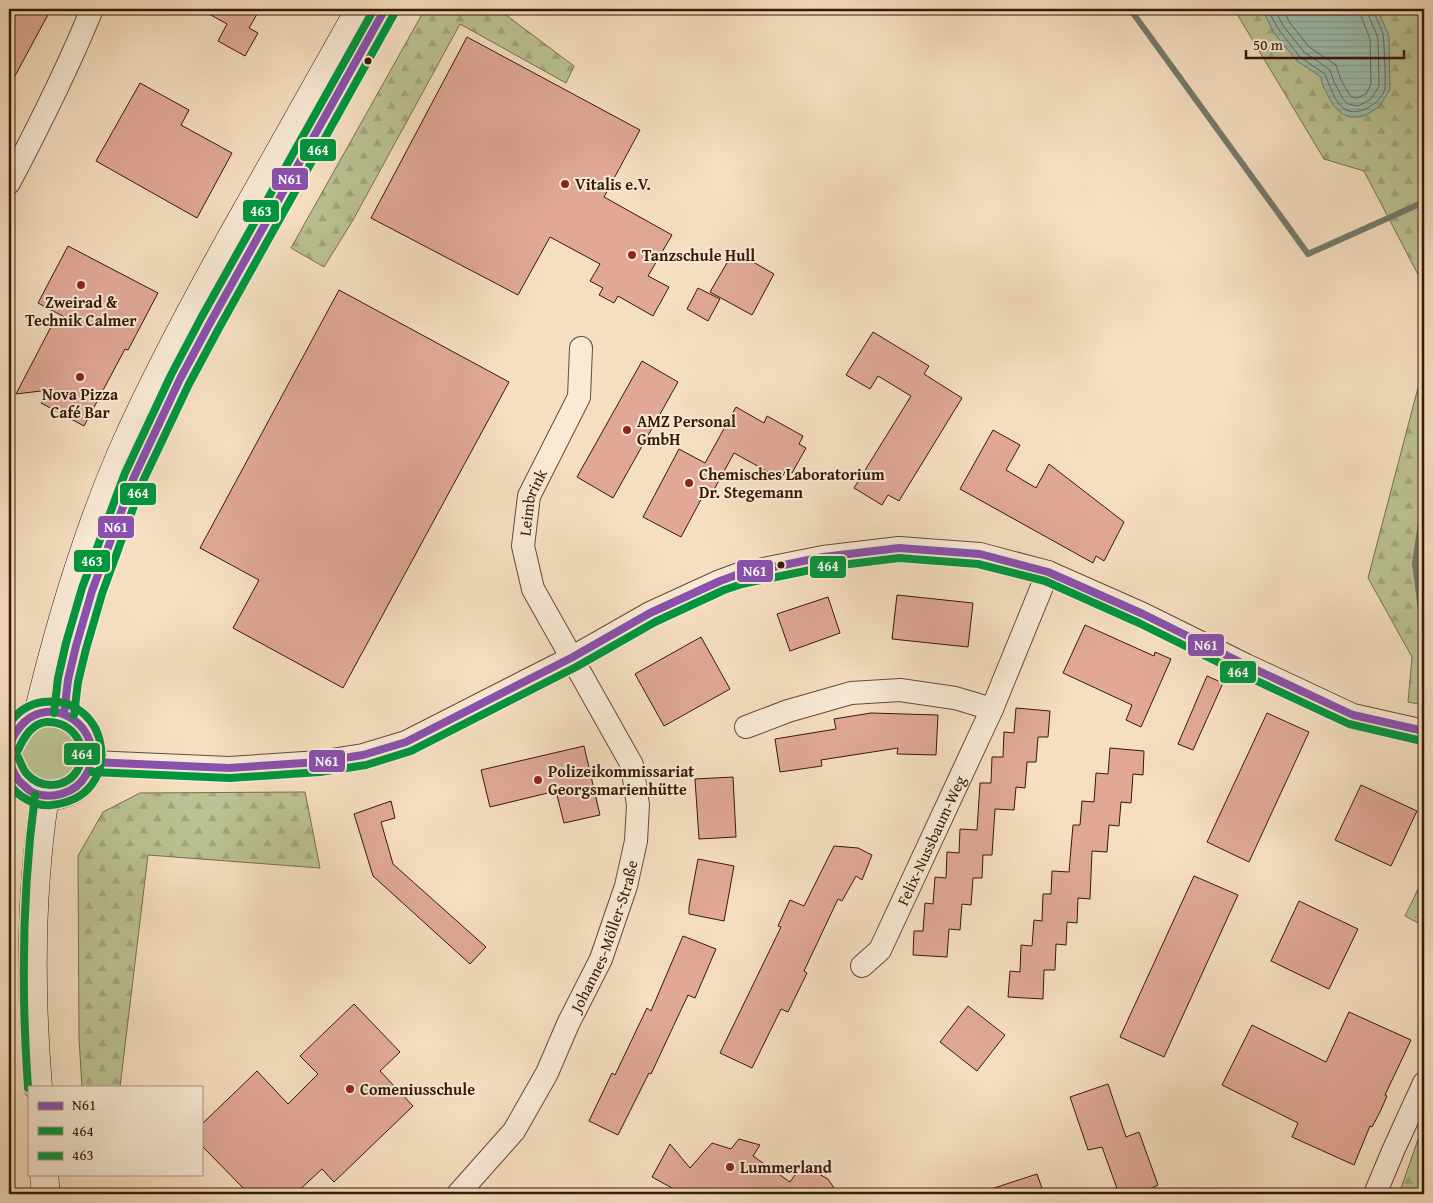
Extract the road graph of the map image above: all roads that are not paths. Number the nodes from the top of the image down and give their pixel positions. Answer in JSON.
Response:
{"nodes":[{"id":1,"x":92,"y":9,"type":"edge"},
{"id":2,"x":360,"y":9,"type":"edge"},
{"id":3,"x":385,"y":9,"type":"edge"},
{"id":4,"x":293,"y":127,"type":"junction"},
{"id":5,"x":9,"y":182,"type":"edge"},
{"id":6,"x":253,"y":244,"type":"junction"},
{"id":7,"x":581,"y":348,"type":"dead end"},
{"id":8,"x":1048,"y":572,"type":"junction"},
{"id":9,"x":571,"y":658,"type":"junction"},
{"id":10,"x":992,"y":709,"type":"junction"},
{"id":11,"x":51,"y":714,"type":"junction"},
{"id":12,"x":746,"y":727,"type":"dead end"},
{"id":13,"x":1424,"y":732,"type":"edge"},
{"id":14,"x":9,"y":746,"type":"edge"},
{"id":15,"x":9,"y":762,"type":"edge"},
{"id":16,"x":92,"y":762,"type":"junction"},
{"id":17,"x":45,"y":796,"type":"junction"},
{"id":18,"x":862,"y":966,"type":"dead end"},
{"id":19,"x":1424,"y":1083,"type":"edge"},
{"id":20,"x":38,"y":1086,"type":"edge"},
{"id":21,"x":44,"y":1176,"type":"edge"},
{"id":22,"x":46,"y":1194,"type":"edge"},
{"id":23,"x":458,"y":1194,"type":"edge"},
{"id":24,"x":1375,"y":1194,"type":"edge"}],
"edges":[{"from":1,"to":5,"type":"street"},
{"from":2,"to":4,"type":"main road"},
{"from":3,"to":6,"type":"main road"},
{"from":4,"to":6,"type":"main road"},
{"from":4,"to":11,"type":"main road"},
{"from":6,"to":11,"type":"main road"},
{"from":7,"to":9,"type":"street","name":"Leimbrink"},
{"from":8,"to":9,"type":"street"},
{"from":8,"to":10,"type":"street","name":"Felix-Nussbaum-Weg"},
{"from":8,"to":13,"type":"street"},
{"from":9,"to":16,"type":"street"},
{"from":9,"to":23,"type":"street","name":"Johannes-Möller-Straße"},
{"from":10,"to":12,"type":"street"},
{"from":10,"to":18,"type":"street","name":"Felix-Nussbaum-Weg"},
{"from":11,"to":14,"type":"main road"},
{"from":11,"to":16,"type":"main road"},
{"from":15,"to":17,"type":"main road"},
{"from":16,"to":17,"type":"main road"},
{"from":17,"to":20,"type":"main road"},
{"from":19,"to":24,"type":"street"},
{"from":21,"to":22,"type":"main road"}]}
